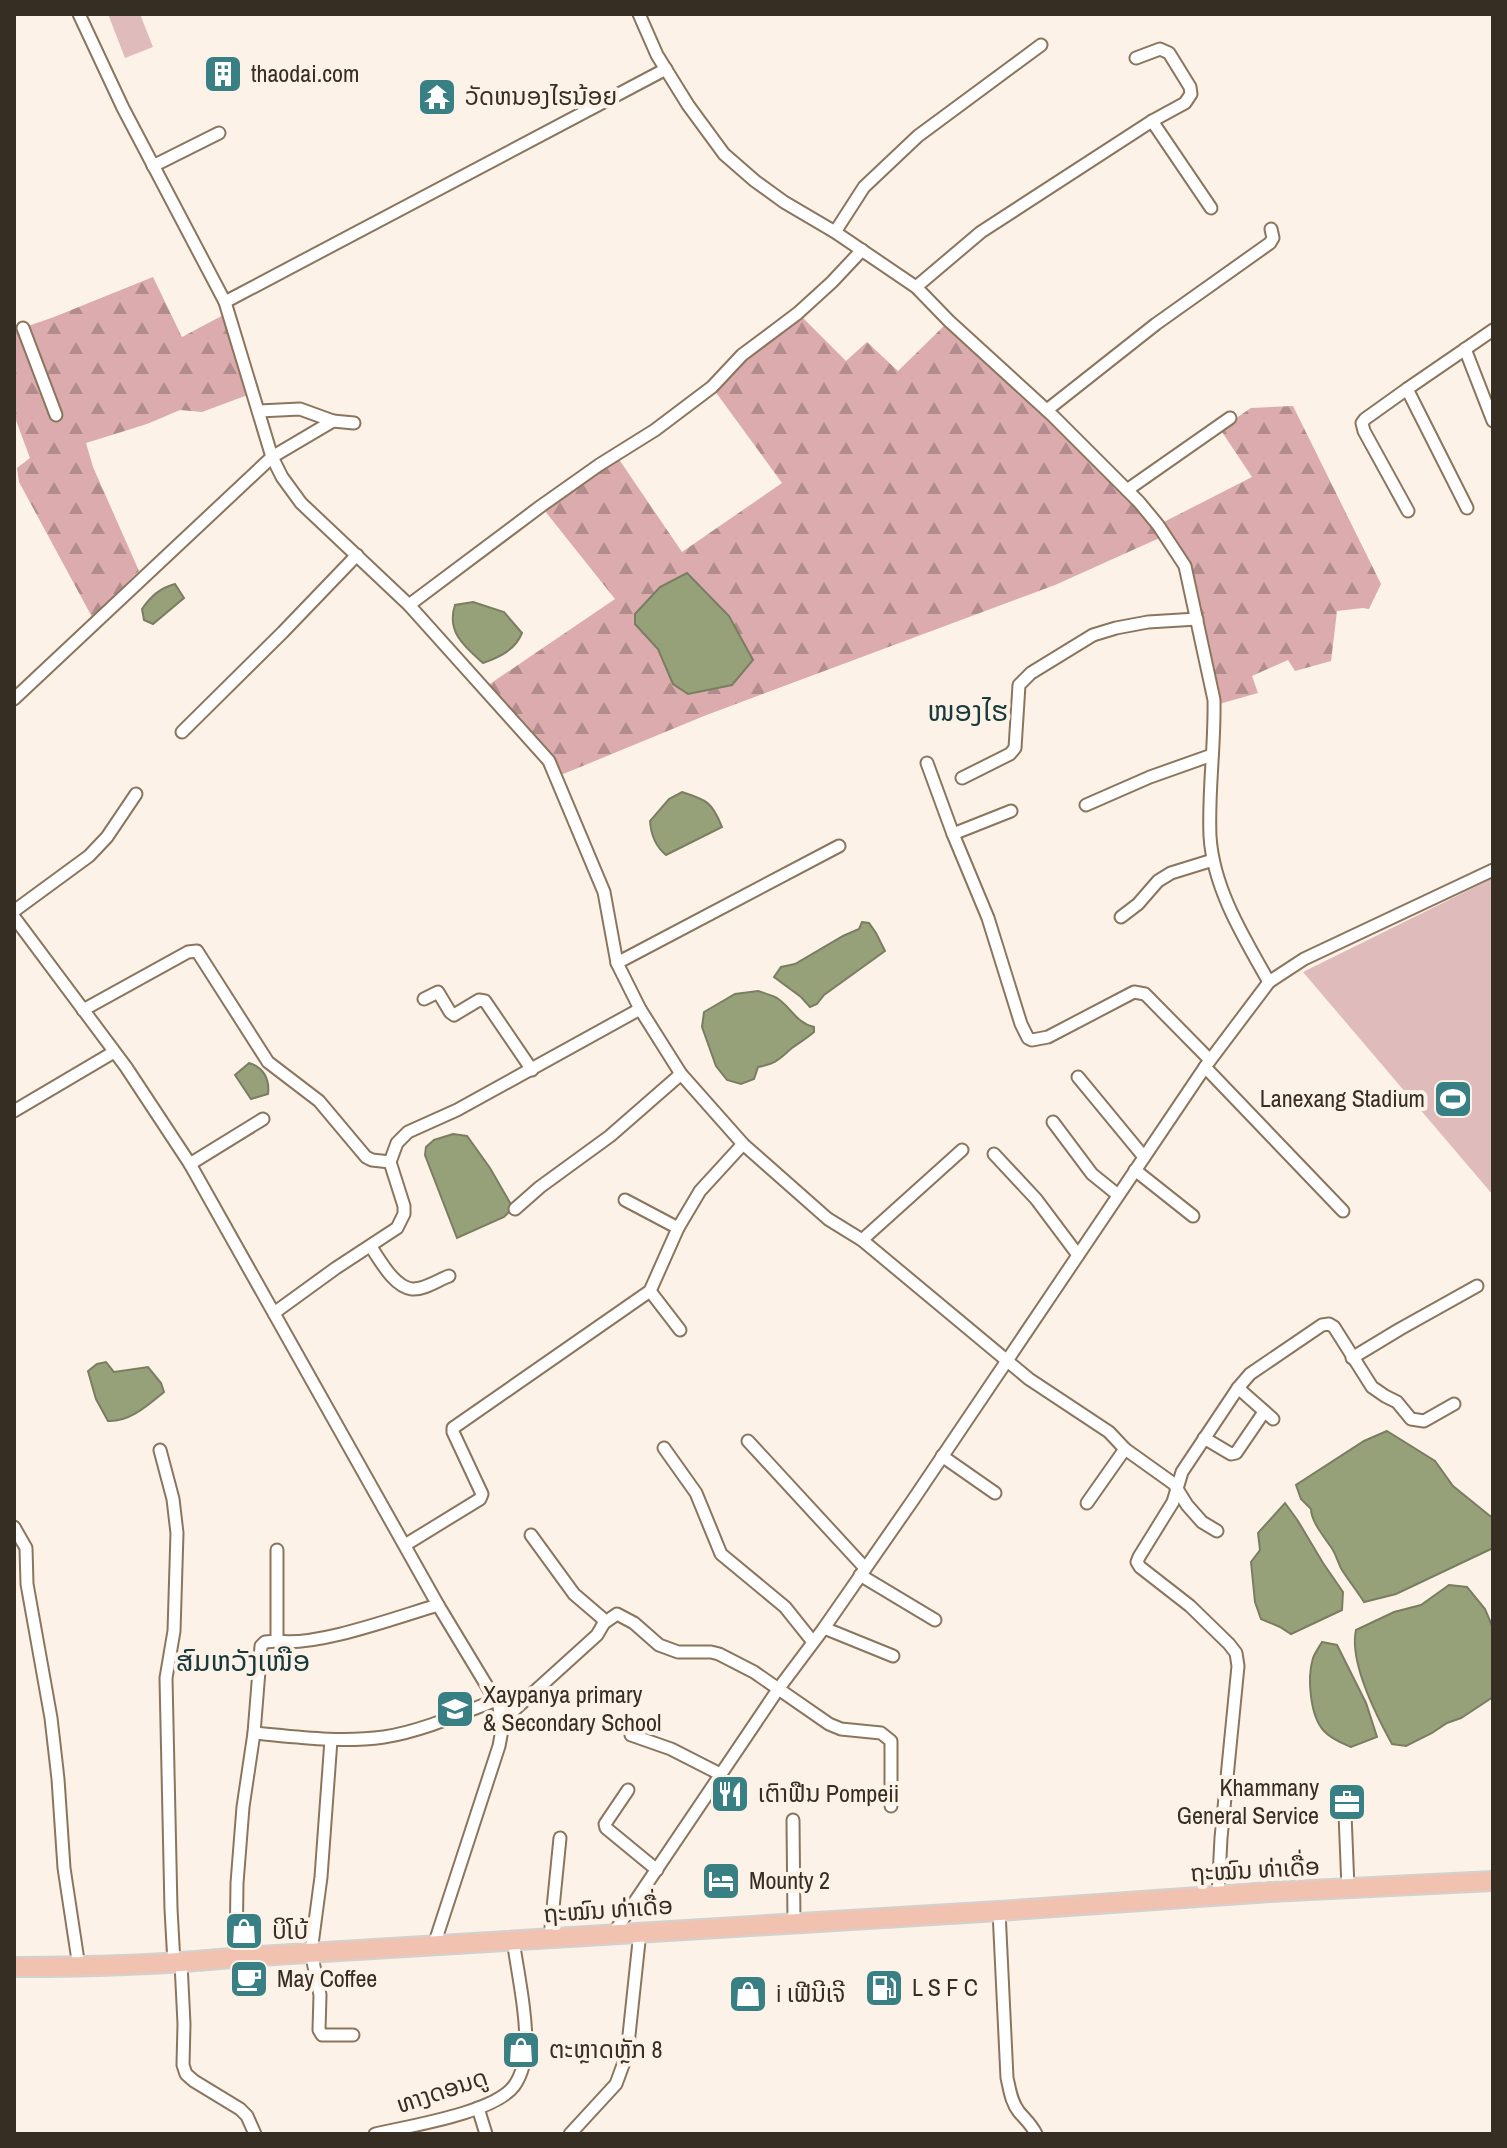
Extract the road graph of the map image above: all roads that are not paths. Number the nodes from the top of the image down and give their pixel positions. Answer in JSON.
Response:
{"nodes":[{"id":1,"x":79,"y":14,"type":"edge"},
{"id":2,"x":639,"y":14,"type":"edge"},
{"id":3,"x":1041,"y":45,"type":"dead end"},
{"id":4,"x":1136,"y":58,"type":"dead end"},
{"id":5,"x":666,"y":69,"type":"junction"},
{"id":6,"x":1152,"y":121,"type":"junction"},
{"id":7,"x":219,"y":133,"type":"dead end"},
{"id":8,"x":153,"y":166,"type":"junction"},
{"id":9,"x":1211,"y":208,"type":"dead end"},
{"id":10,"x":1271,"y":229,"type":"dead end"},
{"id":11,"x":835,"y":232,"type":"junction"},
{"id":12,"x":862,"y":250,"type":"junction"},
{"id":13,"x":916,"y":287,"type":"junction"},
{"id":14,"x":225,"y":302,"type":"junction"},
{"id":15,"x":23,"y":328,"type":"dead end"},
{"id":16,"x":1493,"y":330,"type":"edge"},
{"id":17,"x":1465,"y":349,"type":"junction"},
{"id":18,"x":1407,"y":389,"type":"junction"},
{"id":19,"x":1047,"y":410,"type":"junction"},
{"id":20,"x":259,"y":411,"type":"junction"},
{"id":21,"x":56,"y":415,"type":"dead end"},
{"id":22,"x":1230,"y":418,"type":"dead end"},
{"id":23,"x":333,"y":421,"type":"junction"},
{"id":24,"x":1493,"y":421,"type":"edge"},
{"id":25,"x":354,"y":423,"type":"dead end"},
{"id":26,"x":272,"y":457,"type":"junction"},
{"id":27,"x":1127,"y":490,"type":"junction"},
{"id":28,"x":1467,"y":508,"type":"dead end"},
{"id":29,"x":1408,"y":511,"type":"dead end"},
{"id":30,"x":357,"y":555,"type":"junction"},
{"id":31,"x":409,"y":605,"type":"junction"},
{"id":32,"x":1197,"y":619,"type":"junction"},
{"id":33,"x":14,"y":699,"type":"edge"},
{"id":34,"x":182,"y":732,"type":"dead end"},
{"id":35,"x":1212,"y":755,"type":"junction"},
{"id":36,"x":927,"y":763,"type":"dead end"},
{"id":37,"x":962,"y":778,"type":"dead end"},
{"id":38,"x":136,"y":794,"type":"dead end"},
{"id":39,"x":1086,"y":805,"type":"dead end"},
{"id":40,"x":1011,"y":811,"type":"dead end"},
{"id":41,"x":953,"y":834,"type":"junction"},
{"id":42,"x":839,"y":846,"type":"dead end"},
{"id":43,"x":1213,"y":860,"type":"junction"},
{"id":44,"x":1493,"y":870,"type":"edge"},
{"id":45,"x":14,"y":911,"type":"edge"},
{"id":46,"x":14,"y":917,"type":"edge"},
{"id":47,"x":1121,"y":917,"type":"dead end"},
{"id":48,"x":617,"y":963,"type":"junction"},
{"id":49,"x":1269,"y":982,"type":"junction"},
{"id":50,"x":424,"y":999,"type":"dead end"},
{"id":51,"x":640,"y":1009,"type":"junction"},
{"id":52,"x":83,"y":1010,"type":"junction"},
{"id":53,"x":114,"y":1052,"type":"junction"},
{"id":54,"x":1207,"y":1063,"type":"junction"},
{"id":55,"x":532,"y":1070,"type":"junction"},
{"id":56,"x":681,"y":1074,"type":"junction"},
{"id":57,"x":1078,"y":1077,"type":"dead end"},
{"id":58,"x":14,"y":1111,"type":"edge"},
{"id":59,"x":263,"y":1119,"type":"dead end"},
{"id":60,"x":1053,"y":1122,"type":"dead end"},
{"id":61,"x":743,"y":1144,"type":"junction"},
{"id":62,"x":962,"y":1150,"type":"dead end"},
{"id":63,"x":994,"y":1154,"type":"dead end"},
{"id":64,"x":1144,"y":1157,"type":"junction"},
{"id":65,"x":390,"y":1162,"type":"junction"},
{"id":66,"x":190,"y":1164,"type":"junction"},
{"id":67,"x":1135,"y":1170,"type":"junction"},
{"id":68,"x":1118,"y":1195,"type":"junction"},
{"id":69,"x":625,"y":1200,"type":"dead end"},
{"id":70,"x":515,"y":1209,"type":"dead end"},
{"id":71,"x":1343,"y":1211,"type":"dead end"},
{"id":72,"x":1193,"y":1216,"type":"dead end"},
{"id":73,"x":678,"y":1228,"type":"junction"},
{"id":74,"x":862,"y":1240,"type":"junction"},
{"id":75,"x":371,"y":1247,"type":"junction"},
{"id":76,"x":1078,"y":1255,"type":"junction"},
{"id":77,"x":449,"y":1276,"type":"dead end"},
{"id":78,"x":1477,"y":1286,"type":"dead end"},
{"id":79,"x":650,"y":1291,"type":"junction"},
{"id":80,"x":274,"y":1313,"type":"junction"},
{"id":81,"x":680,"y":1330,"type":"dead end"},
{"id":82,"x":1352,"y":1358,"type":"junction"},
{"id":83,"x":1005,"y":1361,"type":"junction"},
{"id":84,"x":1238,"y":1388,"type":"junction"},
{"id":85,"x":1454,"y":1404,"type":"dead end"},
{"id":86,"x":1204,"y":1438,"type":"junction"},
{"id":87,"x":748,"y":1441,"type":"dead end"},
{"id":88,"x":664,"y":1448,"type":"dead end"},
{"id":89,"x":1125,"y":1449,"type":"junction"},
{"id":90,"x":160,"y":1450,"type":"dead end"},
{"id":91,"x":942,"y":1456,"type":"junction"},
{"id":92,"x":1177,"y":1487,"type":"junction"},
{"id":93,"x":995,"y":1493,"type":"dead end"},
{"id":94,"x":1087,"y":1503,"type":"dead end"},
{"id":95,"x":14,"y":1527,"type":"edge"},
{"id":96,"x":1217,"y":1531,"type":"dead end"},
{"id":97,"x":531,"y":1535,"type":"dead end"},
{"id":98,"x":405,"y":1545,"type":"junction"},
{"id":99,"x":277,"y":1550,"type":"dead end"},
{"id":100,"x":862,"y":1571,"type":"junction"},
{"id":101,"x":438,"y":1605,"type":"junction"},
{"id":102,"x":935,"y":1620,"type":"dead end"},
{"id":103,"x":604,"y":1623,"type":"junction"},
{"id":104,"x":824,"y":1628,"type":"junction"},
{"id":105,"x":277,"y":1641,"type":"junction"},
{"id":106,"x":813,"y":1642,"type":"junction"},
{"id":107,"x":893,"y":1656,"type":"dead end"},
{"id":108,"x":779,"y":1688,"type":"junction"},
{"id":109,"x":496,"y":1700,"type":"junction"},
{"id":110,"x":502,"y":1721,"type":"junction"},
{"id":111,"x":254,"y":1733,"type":"junction"},
{"id":112,"x":631,"y":1735,"type":"dead end"},
{"id":113,"x":331,"y":1740,"type":"junction"},
{"id":114,"x":720,"y":1774,"type":"junction"},
{"id":115,"x":628,"y":1790,"type":"dead end"},
{"id":116,"x":891,"y":1806,"type":"dead end"},
{"id":117,"x":1345,"y":1814,"type":"dead end"},
{"id":118,"x":793,"y":1820,"type":"dead end"},
{"id":119,"x":560,"y":1838,"type":"dead end"},
{"id":120,"x":657,"y":1870,"type":"junction"},
{"id":121,"x":1493,"y":1881,"type":"edge"},
{"id":122,"x":1348,"y":1888,"type":"junction"},
{"id":123,"x":1218,"y":1896,"type":"junction"},
{"id":124,"x":999,"y":1911,"type":"junction"},
{"id":125,"x":794,"y":1922,"type":"junction"},
{"id":126,"x":640,"y":1932,"type":"junction"},
{"id":127,"x":613,"y":1934,"type":"junction"},
{"id":128,"x":550,"y":1938,"type":"junction"},
{"id":129,"x":513,"y":1940,"type":"junction"},
{"id":130,"x":434,"y":1945,"type":"junction"},
{"id":131,"x":311,"y":1952,"type":"junction"},
{"id":132,"x":236,"y":1957,"type":"junction"},
{"id":133,"x":178,"y":1963,"type":"junction"},
{"id":134,"x":14,"y":1967,"type":"edge"},
{"id":135,"x":79,"y":1967,"type":"junction"},
{"id":136,"x":353,"y":2035,"type":"dead end"},
{"id":137,"x":478,"y":2108,"type":"junction"},
{"id":138,"x":255,"y":2134,"type":"edge"},
{"id":139,"x":375,"y":2134,"type":"edge"},
{"id":140,"x":486,"y":2134,"type":"edge"},
{"id":141,"x":570,"y":2134,"type":"edge"},
{"id":142,"x":1036,"y":2134,"type":"edge"}],
"edges":[{"from":1,"to":8,"type":"street"},
{"from":2,"to":5,"type":"street"},
{"from":3,"to":11,"type":"street"},
{"from":4,"to":6,"type":"street"},
{"from":5,"to":11,"type":"street"},
{"from":5,"to":14,"type":"street"},
{"from":6,"to":9,"type":"street"},
{"from":6,"to":13,"type":"street"},
{"from":7,"to":8,"type":"street"},
{"from":8,"to":14,"type":"street"},
{"from":10,"to":19,"type":"street"},
{"from":11,"to":12,"type":"street"},
{"from":12,"to":13,"type":"street"},
{"from":12,"to":31,"type":"street"},
{"from":13,"to":19,"type":"street"},
{"from":14,"to":20,"type":"street"},
{"from":15,"to":21,"type":"street"},
{"from":16,"to":17,"type":"street"},
{"from":17,"to":18,"type":"street"},
{"from":17,"to":24,"type":"street"},
{"from":18,"to":28,"type":"street"},
{"from":18,"to":29,"type":"street"},
{"from":19,"to":27,"type":"street"},
{"from":20,"to":23,"type":"street"},
{"from":20,"to":26,"type":"street"},
{"from":22,"to":27,"type":"street"},
{"from":23,"to":25,"type":"street"},
{"from":23,"to":26,"type":"street"},
{"from":26,"to":30,"type":"street"},
{"from":26,"to":33,"type":"street"},
{"from":27,"to":32,"type":"street"},
{"from":30,"to":31,"type":"street"},
{"from":30,"to":34,"type":"street"},
{"from":31,"to":48,"type":"street"},
{"from":32,"to":35,"type":"street"},
{"from":32,"to":37,"type":"street"},
{"from":35,"to":39,"type":"street"},
{"from":35,"to":43,"type":"street"},
{"from":36,"to":41,"type":"street"},
{"from":38,"to":45,"type":"street"},
{"from":40,"to":41,"type":"street"},
{"from":41,"to":54,"type":"street"},
{"from":42,"to":48,"type":"street"},
{"from":43,"to":47,"type":"street"},
{"from":43,"to":49,"type":"street"},
{"from":44,"to":49,"type":"street"},
{"from":46,"to":52,"type":"street"},
{"from":48,"to":51,"type":"street"},
{"from":49,"to":54,"type":"street"},
{"from":50,"to":55,"type":"street"},
{"from":51,"to":55,"type":"street"},
{"from":51,"to":56,"type":"street"},
{"from":52,"to":53,"type":"street"},
{"from":52,"to":65,"type":"street"},
{"from":53,"to":58,"type":"street"},
{"from":53,"to":66,"type":"street"},
{"from":54,"to":64,"type":"street"},
{"from":54,"to":71,"type":"street"},
{"from":55,"to":65,"type":"street"},
{"from":56,"to":61,"type":"street"},
{"from":56,"to":70,"type":"street"},
{"from":57,"to":64,"type":"street"},
{"from":59,"to":66,"type":"street"},
{"from":60,"to":68,"type":"street"},
{"from":61,"to":73,"type":"street"},
{"from":61,"to":74,"type":"street"},
{"from":62,"to":74,"type":"street"},
{"from":63,"to":76,"type":"street"},
{"from":64,"to":67,"type":"street"},
{"from":65,"to":75,"type":"street"},
{"from":66,"to":80,"type":"street"},
{"from":67,"to":68,"type":"street"},
{"from":67,"to":72,"type":"street"},
{"from":68,"to":76,"type":"street"},
{"from":69,"to":73,"type":"street"},
{"from":73,"to":79,"type":"street"},
{"from":74,"to":83,"type":"street"},
{"from":75,"to":77,"type":"street"},
{"from":75,"to":80,"type":"street"},
{"from":76,"to":83,"type":"street"},
{"from":78,"to":82,"type":"street"},
{"from":79,"to":81,"type":"street"},
{"from":79,"to":98,"type":"street"},
{"from":80,"to":98,"type":"street"},
{"from":82,"to":84,"type":"street"},
{"from":82,"to":85,"type":"street"},
{"from":83,"to":89,"type":"street"},
{"from":83,"to":91,"type":"street"},
{"from":84,"to":86,"type":"street"},
{"from":84,"to":86,"type":"street"},
{"from":86,"to":92,"type":"street"},
{"from":87,"to":100,"type":"street"},
{"from":88,"to":106,"type":"street"},
{"from":89,"to":92,"type":"street"},
{"from":89,"to":94,"type":"street"},
{"from":90,"to":133,"type":"street"},
{"from":91,"to":93,"type":"street"},
{"from":91,"to":100,"type":"street"},
{"from":92,"to":96,"type":"street"},
{"from":92,"to":123,"type":"street"},
{"from":95,"to":135,"type":"street"},
{"from":97,"to":103,"type":"street"},
{"from":98,"to":101,"type":"street"},
{"from":99,"to":105,"type":"street"},
{"from":100,"to":102,"type":"street"},
{"from":100,"to":104,"type":"street"},
{"from":101,"to":105,"type":"street"},
{"from":101,"to":109,"type":"street"},
{"from":103,"to":108,"type":"street"},
{"from":103,"to":110,"type":"street"},
{"from":104,"to":106,"type":"street"},
{"from":104,"to":107,"type":"street"},
{"from":105,"to":111,"type":"street"},
{"from":106,"to":108,"type":"street"},
{"from":108,"to":114,"type":"street"},
{"from":108,"to":116,"type":"street"},
{"from":109,"to":110,"type":"street"},
{"from":109,"to":113,"type":"street"},
{"from":110,"to":130,"type":"street"},
{"from":111,"to":113,"type":"street"},
{"from":111,"to":132,"type":"street"},
{"from":112,"to":114,"type":"street"},
{"from":113,"to":131,"type":"street"},
{"from":114,"to":120,"type":"street"},
{"from":115,"to":120,"type":"street"},
{"from":117,"to":122,"type":"street"},
{"from":118,"to":125,"type":"street"},
{"from":119,"to":128,"type":"street"},
{"from":120,"to":127,"type":"street"},
{"from":121,"to":122,"type":"main road","name":"ຖະໝົນ ທ່າເດື່ອ"},
{"from":122,"to":123,"type":"main road","name":"ຖະໝົນ ທ່າເດື່ອ"},
{"from":123,"to":124,"type":"main road","name":"ຖະໝົນ ທ່າເດື່ອ"},
{"from":124,"to":125,"type":"main road","name":"ຖະໝົນ ທ່າເດື່ອ"},
{"from":124,"to":142,"type":"street"},
{"from":125,"to":126,"type":"main road","name":"ຖະໝົນ ທ່າເດື່ອ"},
{"from":126,"to":127,"type":"main road","name":"ຖະໝົນ ທ່າເດື່ອ"},
{"from":126,"to":141,"type":"street"},
{"from":127,"to":128,"type":"main road","name":"ຖະໝົນ ທ່າເດື່ອ"},
{"from":128,"to":129,"type":"main road","name":"ຖະໝົນ ທ່າເດື່ອ"},
{"from":129,"to":130,"type":"main road","name":"ຖະໝົນ ທ່າເດື່ອ"},
{"from":129,"to":137,"type":"street","name":"ທາງດອນດູ"},
{"from":130,"to":131,"type":"main road","name":"ຖະໝົນ ທ່າເດື່ອ"},
{"from":131,"to":132,"type":"main road","name":"ຖະໝົນ ທ່າເດື່ອ"},
{"from":131,"to":136,"type":"street"},
{"from":132,"to":133,"type":"main road","name":"ຖະໝົນ ທ່າເດື່ອ"},
{"from":133,"to":135,"type":"main road","name":"ຖະໝົນ ທ່າເດື່ອ"},
{"from":133,"to":138,"type":"street"},
{"from":134,"to":135,"type":"main road","name":"ຖະໝົນ ທ່າເດື່ອ"},
{"from":137,"to":139,"type":"street","name":"ທາງດອນດູ"},
{"from":137,"to":140,"type":"street"}]}
